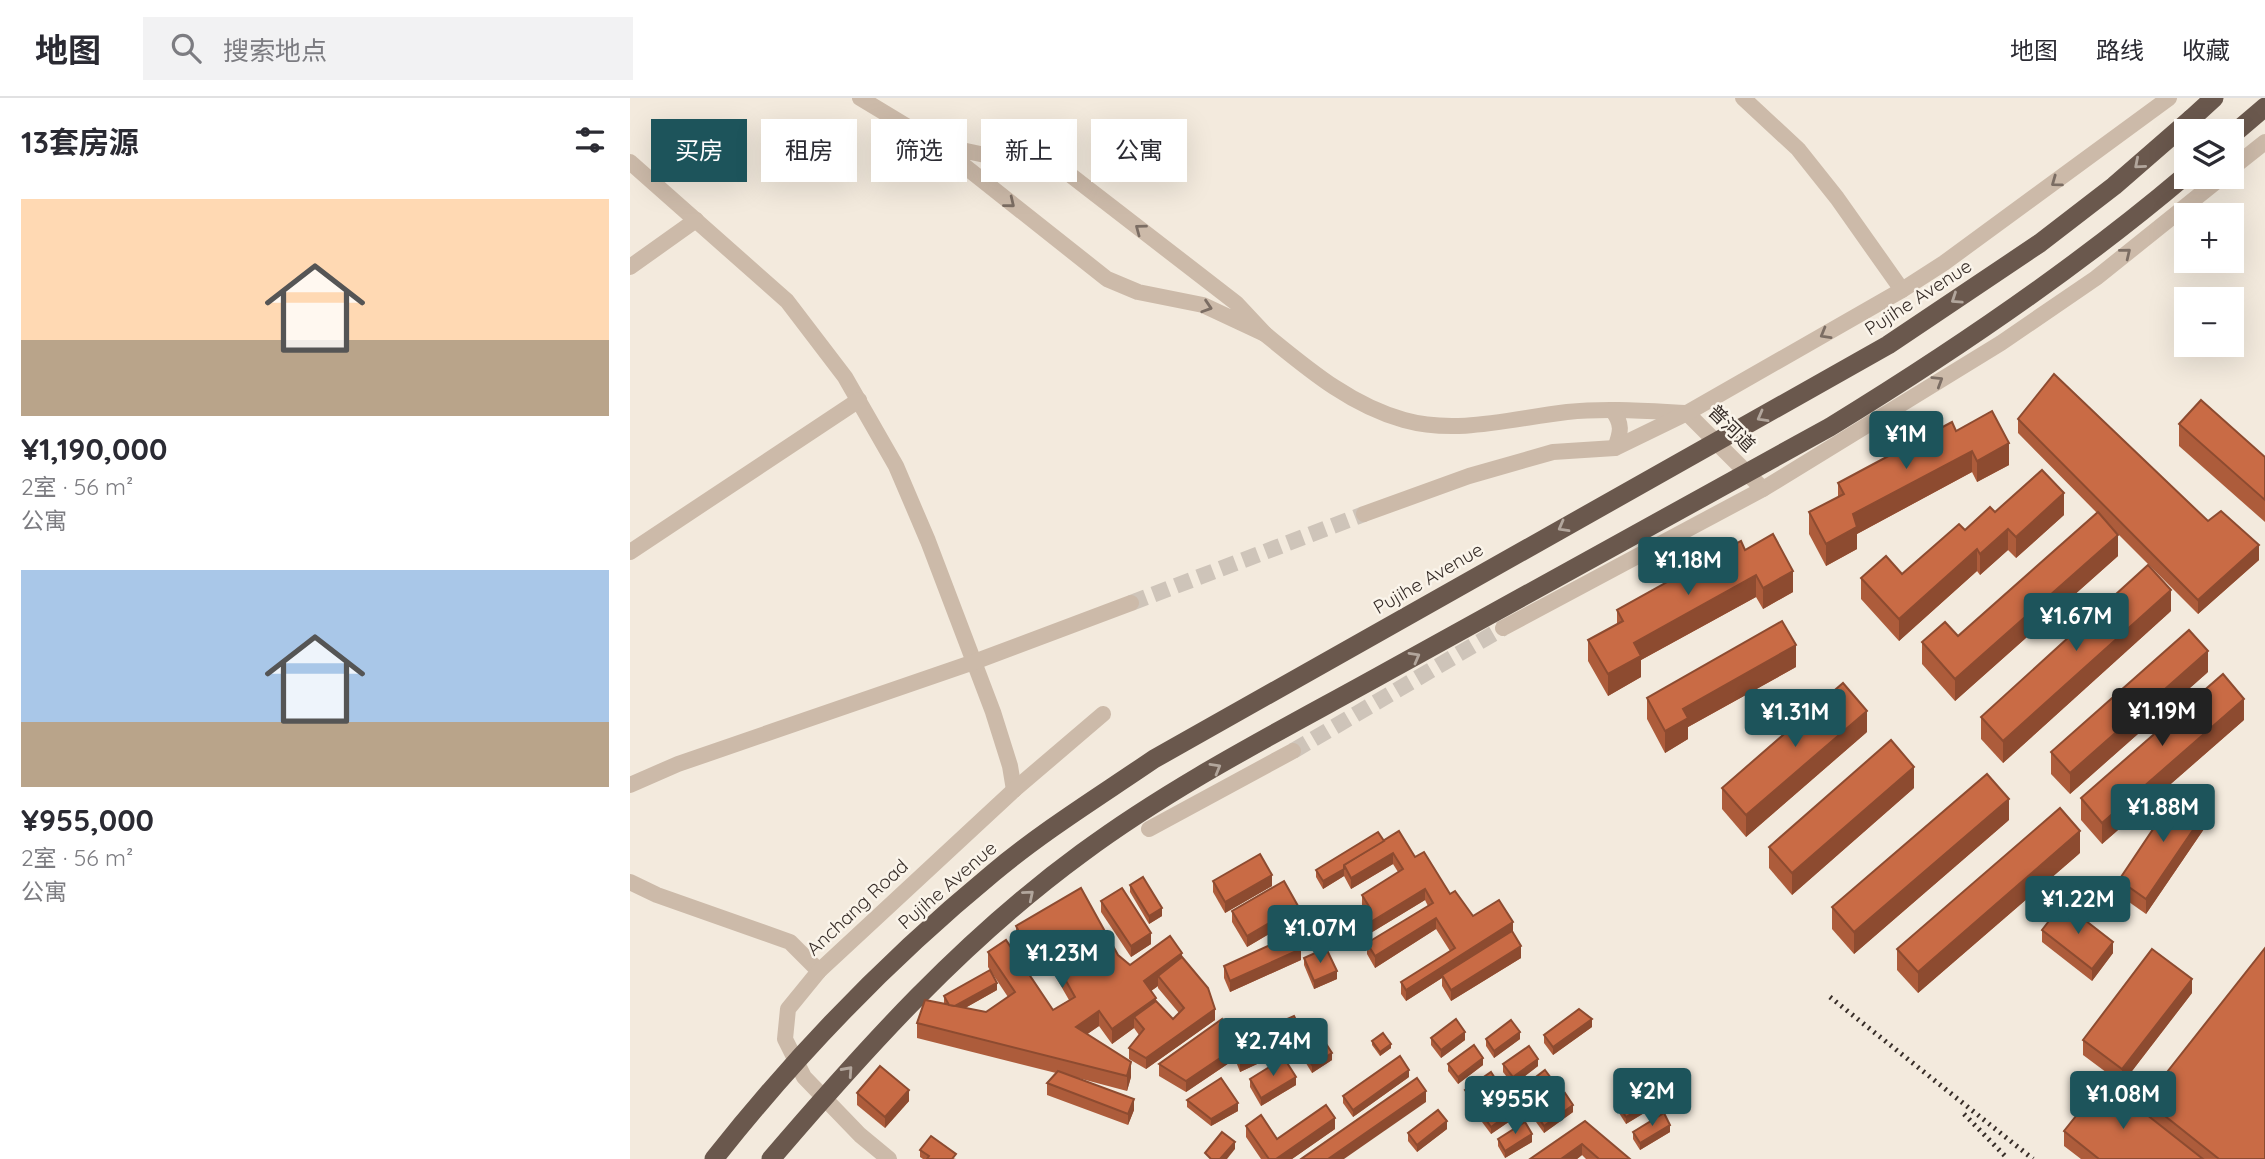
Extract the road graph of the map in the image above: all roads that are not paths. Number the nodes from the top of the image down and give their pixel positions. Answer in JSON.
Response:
{"nodes":[{"id":1,"x":860,"y":98,"type":"edge"},
{"id":2,"x":1743,"y":98,"type":"edge"},
{"id":3,"x":2169,"y":98,"type":"edge"},
{"id":4,"x":2214,"y":98,"type":"edge"},
{"id":5,"x":2265,"y":107,"type":"edge"},
{"id":6,"x":895,"y":119,"type":"edge"},
{"id":7,"x":2244,"y":125,"type":"edge"},
{"id":8,"x":2265,"y":142,"type":"edge"},
{"id":9,"x":967,"y":151,"type":"edge"},
{"id":10,"x":2244,"y":159,"type":"edge"},
{"id":11,"x":630,"y":162,"type":"edge"},
{"id":12,"x":967,"y":168,"type":"edge"},
{"id":13,"x":2174,"y":185,"type":"edge"},
{"id":14,"x":2207,"y":189,"type":"edge"},
{"id":15,"x":696,"y":220,"type":"junction"},
{"id":16,"x":630,"y":267,"type":"edge"},
{"id":17,"x":1902,"y":290,"type":"junction"},
{"id":18,"x":1265,"y":334,"type":"junction"},
{"id":19,"x":859,"y":400,"type":"junction"},
{"id":20,"x":1612,"y":410,"type":"junction"},
{"id":21,"x":1687,"y":413,"type":"junction"},
{"id":22,"x":1615,"y":448,"type":"junction"},
{"id":23,"x":1763,"y":489,"type":"junction"},
{"id":24,"x":1364,"y":514,"type":"tunnel mouth"},
{"id":25,"x":630,"y":552,"type":"edge"},
{"id":26,"x":1131,"y":603,"type":"tunnel mouth"},
{"id":27,"x":1503,"y":628,"type":"tunnel mouth"},
{"id":28,"x":974,"y":662,"type":"junction"},
{"id":29,"x":1103,"y":714,"type":"dead end"},
{"id":30,"x":1293,"y":751,"type":"tunnel mouth"},
{"id":31,"x":630,"y":785,"type":"edge"},
{"id":32,"x":1014,"y":790,"type":"junction"},
{"id":33,"x":1149,"y":829,"type":"dead end"},
{"id":34,"x":630,"y":882,"type":"edge"},
{"id":35,"x":819,"y":971,"type":"junction"},
{"id":36,"x":714,"y":1159,"type":"edge"},
{"id":37,"x":771,"y":1159,"type":"edge"},
{"id":38,"x":889,"y":1159,"type":"edge"}],
"edges":[{"from":1,"to":6,"type":"street"},
{"from":2,"to":17,"type":"street"},
{"from":3,"to":17,"type":"street","name":"普河道","one_way":true},
{"from":4,"to":36,"type":"highway","name":"Pujihe Avenue","one_way":true,"bridge":true},
{"from":5,"to":7,"type":"highway"},
{"from":8,"to":10,"type":"street"},
{"from":18,"to":9,"type":"street","one_way":true},
{"from":11,"to":15,"type":"street"},
{"from":12,"to":18,"type":"street","one_way":true},
{"from":37,"to":13,"type":"highway","one_way":true,"bridge":true},
{"from":23,"to":14,"type":"street","one_way":true},
{"from":15,"to":16,"type":"street"},
{"from":15,"to":19,"type":"street"},
{"from":17,"to":21,"type":"street","name":"普河道","one_way":true},
{"from":18,"to":20,"type":"street"},
{"from":19,"to":25,"type":"street"},
{"from":19,"to":28,"type":"street"},
{"from":20,"to":21,"type":"street"},
{"from":20,"to":22,"type":"street"},
{"from":21,"to":22,"type":"street"},
{"from":21,"to":23,"type":"street","name":"普河道"},
{"from":22,"to":24,"type":"street"},
{"from":23,"to":27,"type":"street"},
{"from":26,"to":28,"type":"street"},
{"from":28,"to":31,"type":"street"},
{"from":28,"to":32,"type":"street"},
{"from":29,"to":32,"type":"street","name":"Anchang Road"},
{"from":30,"to":33,"type":"street"},
{"from":32,"to":35,"type":"street","name":"Anchang Road"},
{"from":34,"to":35,"type":"street"},
{"from":35,"to":38,"type":"street","name":"Anchang Road"}]}
